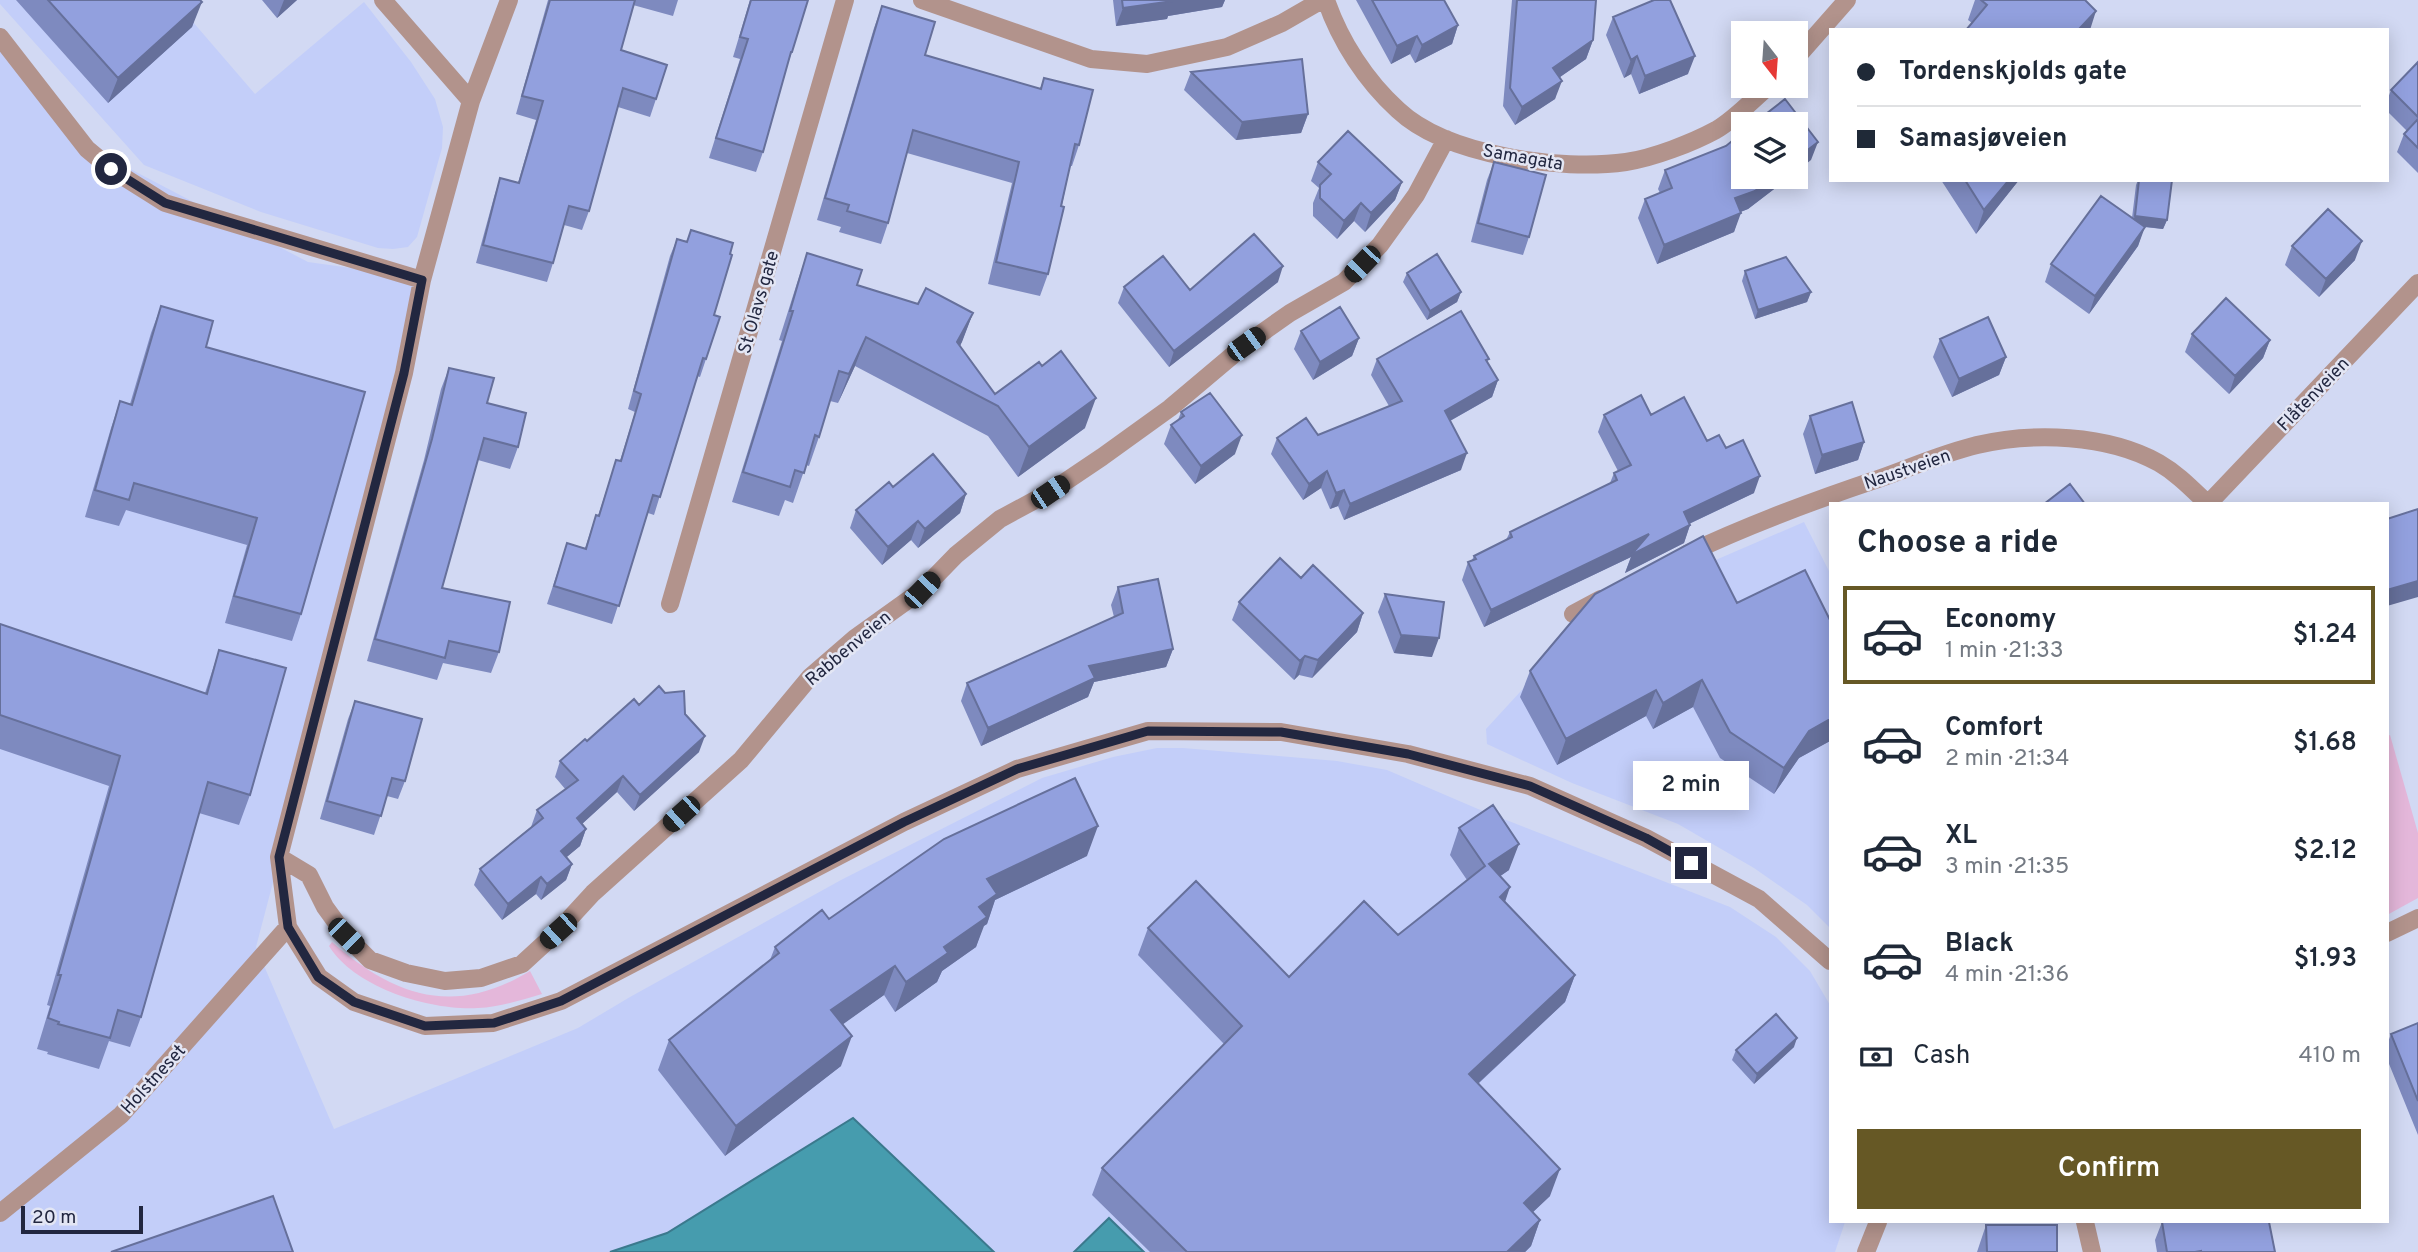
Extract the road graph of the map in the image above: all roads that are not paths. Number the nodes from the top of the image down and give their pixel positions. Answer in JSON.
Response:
{"nodes":[{"id":1,"x":383,"y":0,"type":"edge"},
{"id":2,"x":509,"y":0,"type":"edge"},
{"id":3,"x":845,"y":0,"type":"edge"},
{"id":4,"x":922,"y":0,"type":"edge"},
{"id":5,"x":1324,"y":0,"type":"edge"},
{"id":6,"x":1847,"y":0,"type":"edge"},
{"id":7,"x":0,"y":37,"type":"edge"},
{"id":8,"x":1808,"y":44,"type":"edge"},
{"id":9,"x":1754,"y":98,"type":"edge"},
{"id":10,"x":471,"y":101,"type":"junction"},
{"id":11,"x":1446,"y":139,"type":"junction"},
{"id":12,"x":422,"y":280,"type":"junction"},
{"id":13,"x":2418,"y":283,"type":"edge"},
{"id":14,"x":2206,"y":502,"type":"edge"},
{"id":15,"x":2210,"y":502,"type":"edge"},
{"id":16,"x":1665,"y":564,"type":"edge"},
{"id":17,"x":1619,"y":589,"type":"edge"},
{"id":18,"x":670,"y":604,"type":"dead end"},
{"id":19,"x":1573,"y":614,"type":"dead end"},
{"id":20,"x":279,"y":857,"type":"junction"},
{"id":21,"x":2418,"y":918,"type":"edge"},
{"id":22,"x":288,"y":927,"type":"junction"},
{"id":23,"x":2389,"y":932,"type":"edge"},
{"id":24,"x":1829,"y":960,"type":"edge"},
{"id":25,"x":0,"y":1213,"type":"edge"},
{"id":26,"x":1878,"y":1223,"type":"edge"},
{"id":27,"x":2085,"y":1223,"type":"edge"},
{"id":28,"x":1866,"y":1252,"type":"edge"},
{"id":29,"x":2092,"y":1252,"type":"edge"}],
"edges":[{"from":1,"to":10,"type":"street"},
{"from":2,"to":10,"type":"street"},
{"from":3,"to":18,"type":"street","name":"St Olavs gate"},
{"from":4,"to":5,"type":"street","name":"Samagata"},
{"from":5,"to":11,"type":"street","name":"Samagata"},
{"from":6,"to":8,"type":"street"},
{"from":7,"to":12,"type":"street"},
{"from":9,"to":11,"type":"street","name":"Samagata"},
{"from":10,"to":12,"type":"street"},
{"from":11,"to":20,"type":"street","name":"Rabbenveien"},
{"from":12,"to":20,"type":"street"},
{"from":13,"to":15,"type":"street","name":"Flåtenveien"},
{"from":14,"to":16,"type":"street","name":"Naustveien"},
{"from":17,"to":19,"type":"street"},
{"from":20,"to":22,"type":"street"},
{"from":21,"to":23,"type":"street"},
{"from":22,"to":24,"type":"street"},
{"from":22,"to":25,"type":"street","name":"Holstneset"},
{"from":26,"to":28,"type":"street"},
{"from":27,"to":29,"type":"street"}]}
